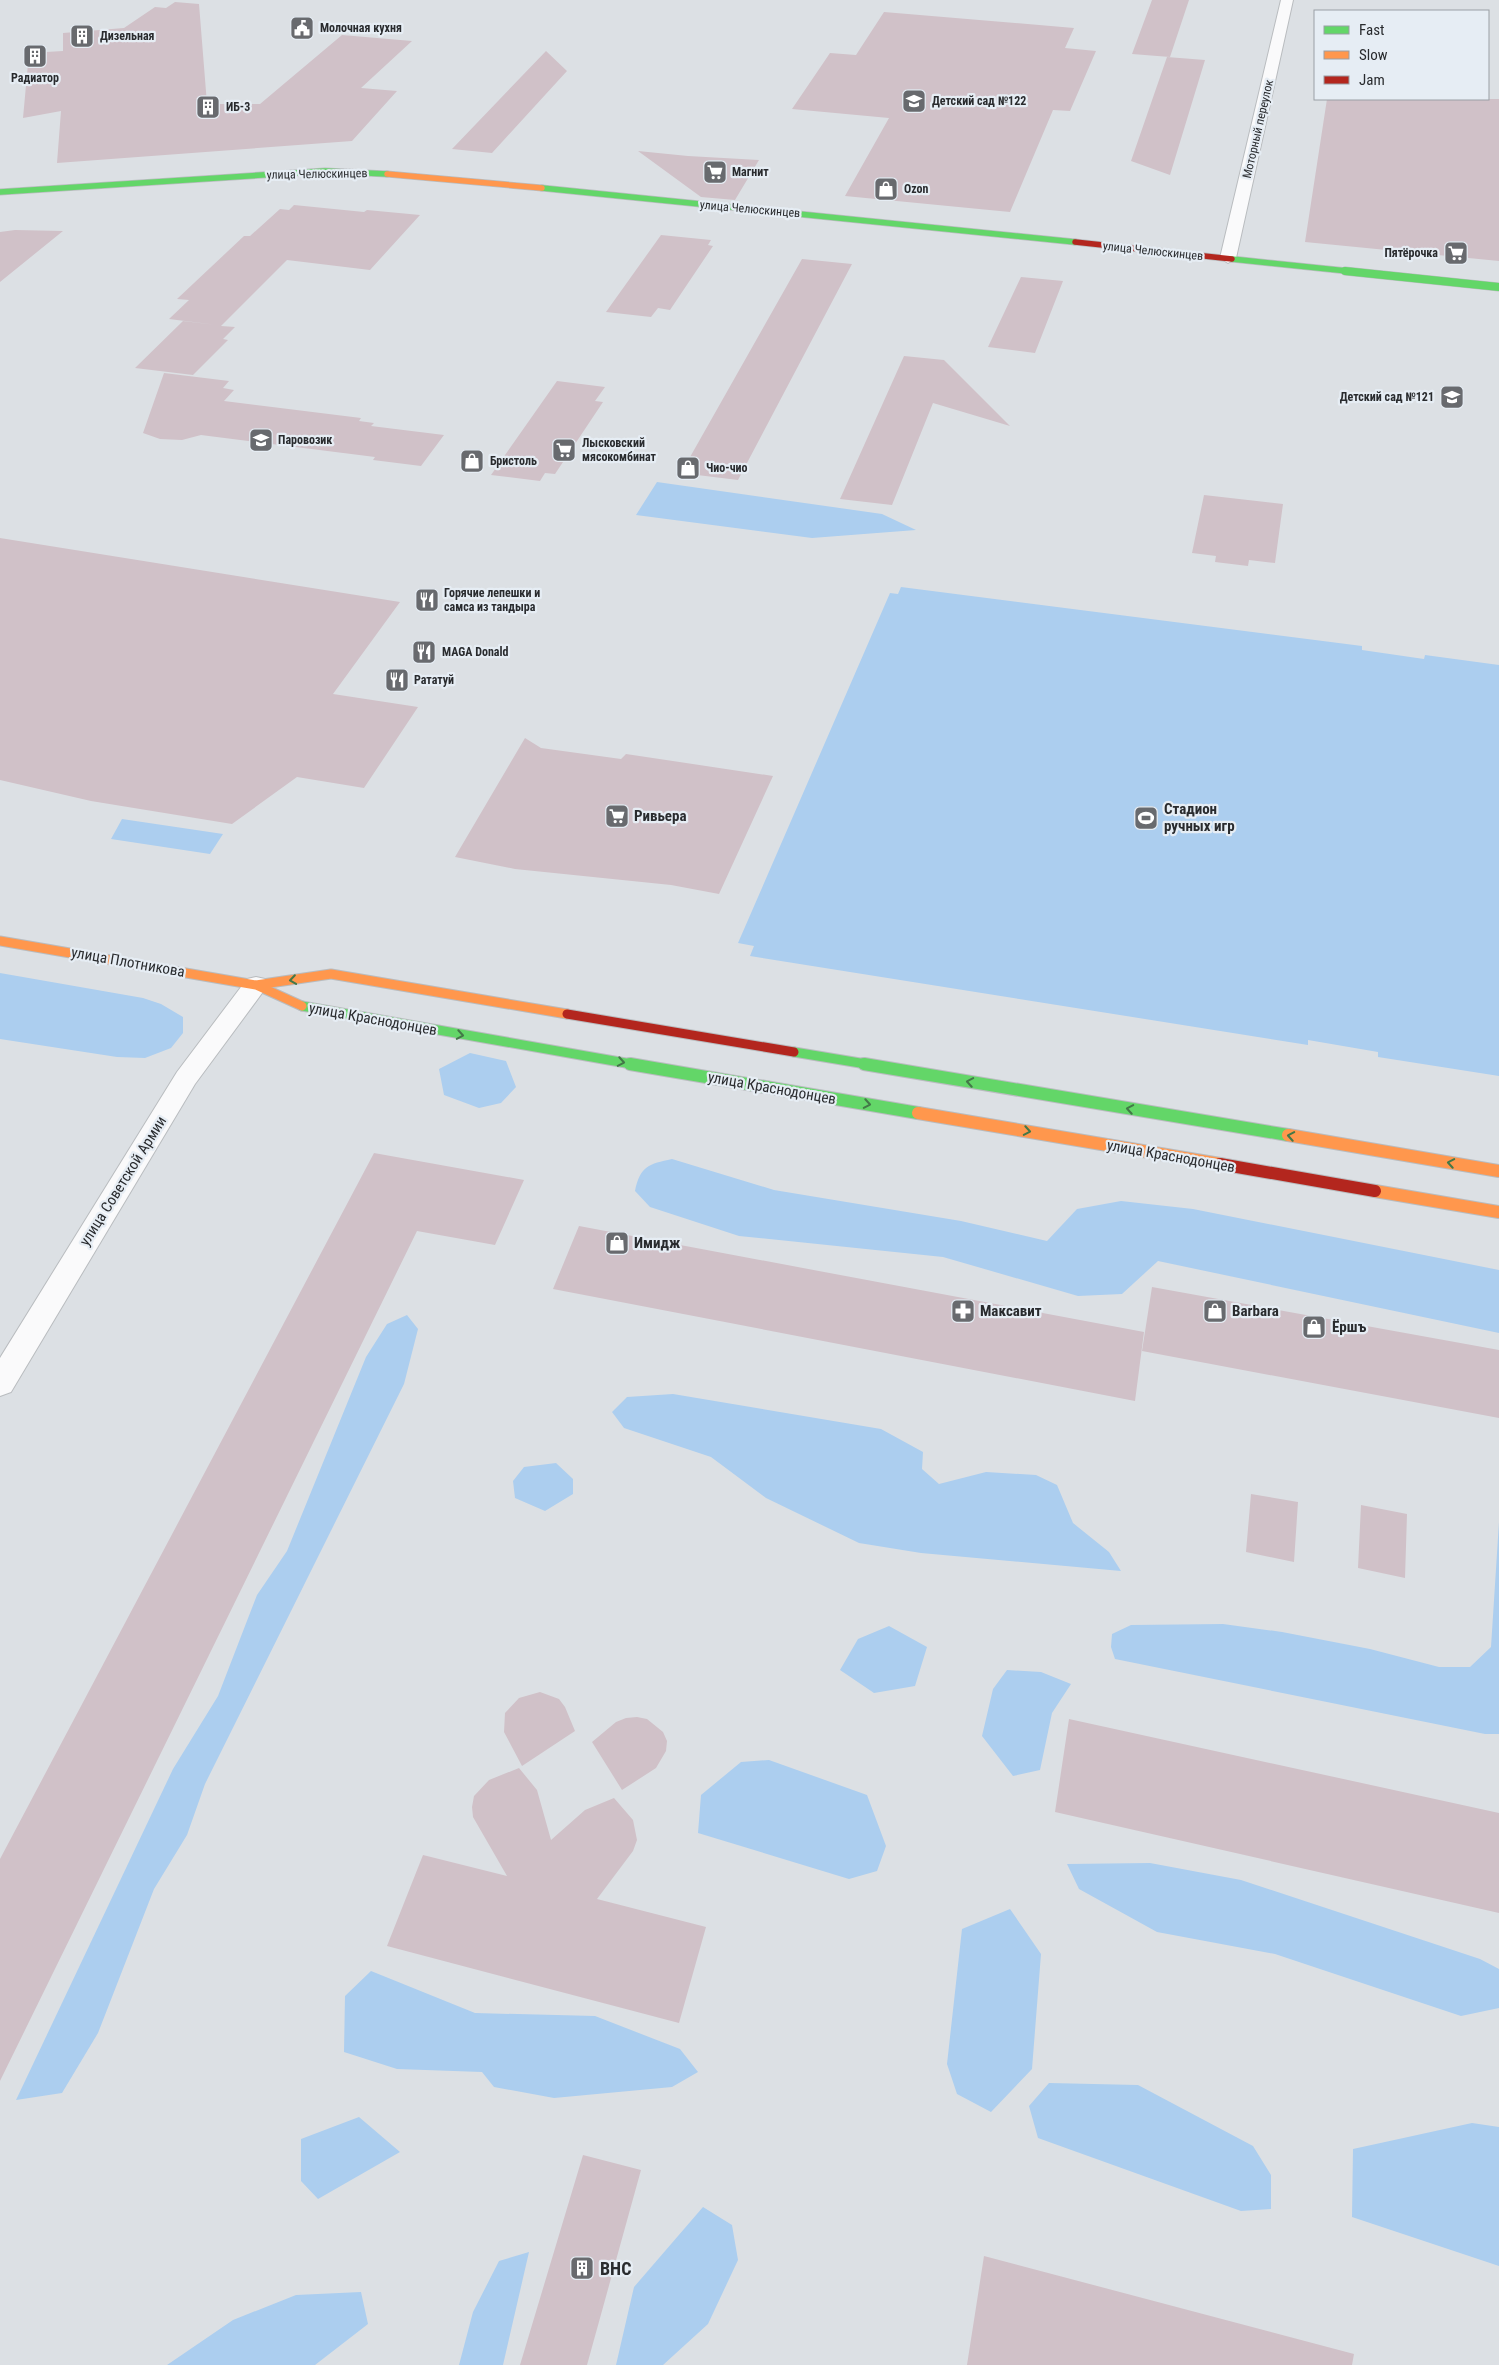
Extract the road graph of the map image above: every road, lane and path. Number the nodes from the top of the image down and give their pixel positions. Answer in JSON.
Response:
{"nodes":[{"id":1,"x":1287,"y":0,"type":"edge"},
{"id":2,"x":0,"y":192,"type":"edge"},
{"id":3,"x":1228,"y":258,"type":"junction"},
{"id":4,"x":1499,"y":287,"type":"edge"},
{"id":5,"x":0,"y":941,"type":"edge"},
{"id":6,"x":256,"y":985,"type":"junction"},
{"id":7,"x":1499,"y":1171,"type":"edge"},
{"id":8,"x":1499,"y":1212,"type":"edge"},
{"id":9,"x":0,"y":1384,"type":"edge"}],
"edges":[{"from":1,"to":3,"type":"street","name":"Моторный переулок"},
{"from":2,"to":3,"type":"main road","name":"улица Челюскинцев"},
{"from":3,"to":4,"type":"main road","name":"улица Челюскинцев"},
{"from":5,"to":6,"type":"main road","name":"улица Плотникова"},
{"from":7,"to":6,"type":"main road","name":"улица Краснодонцев","one_way":true},
{"from":6,"to":8,"type":"main road","name":"улица Краснодонцев","one_way":true},
{"from":6,"to":9,"type":"street","name":"улица Советской Армии"}]}
